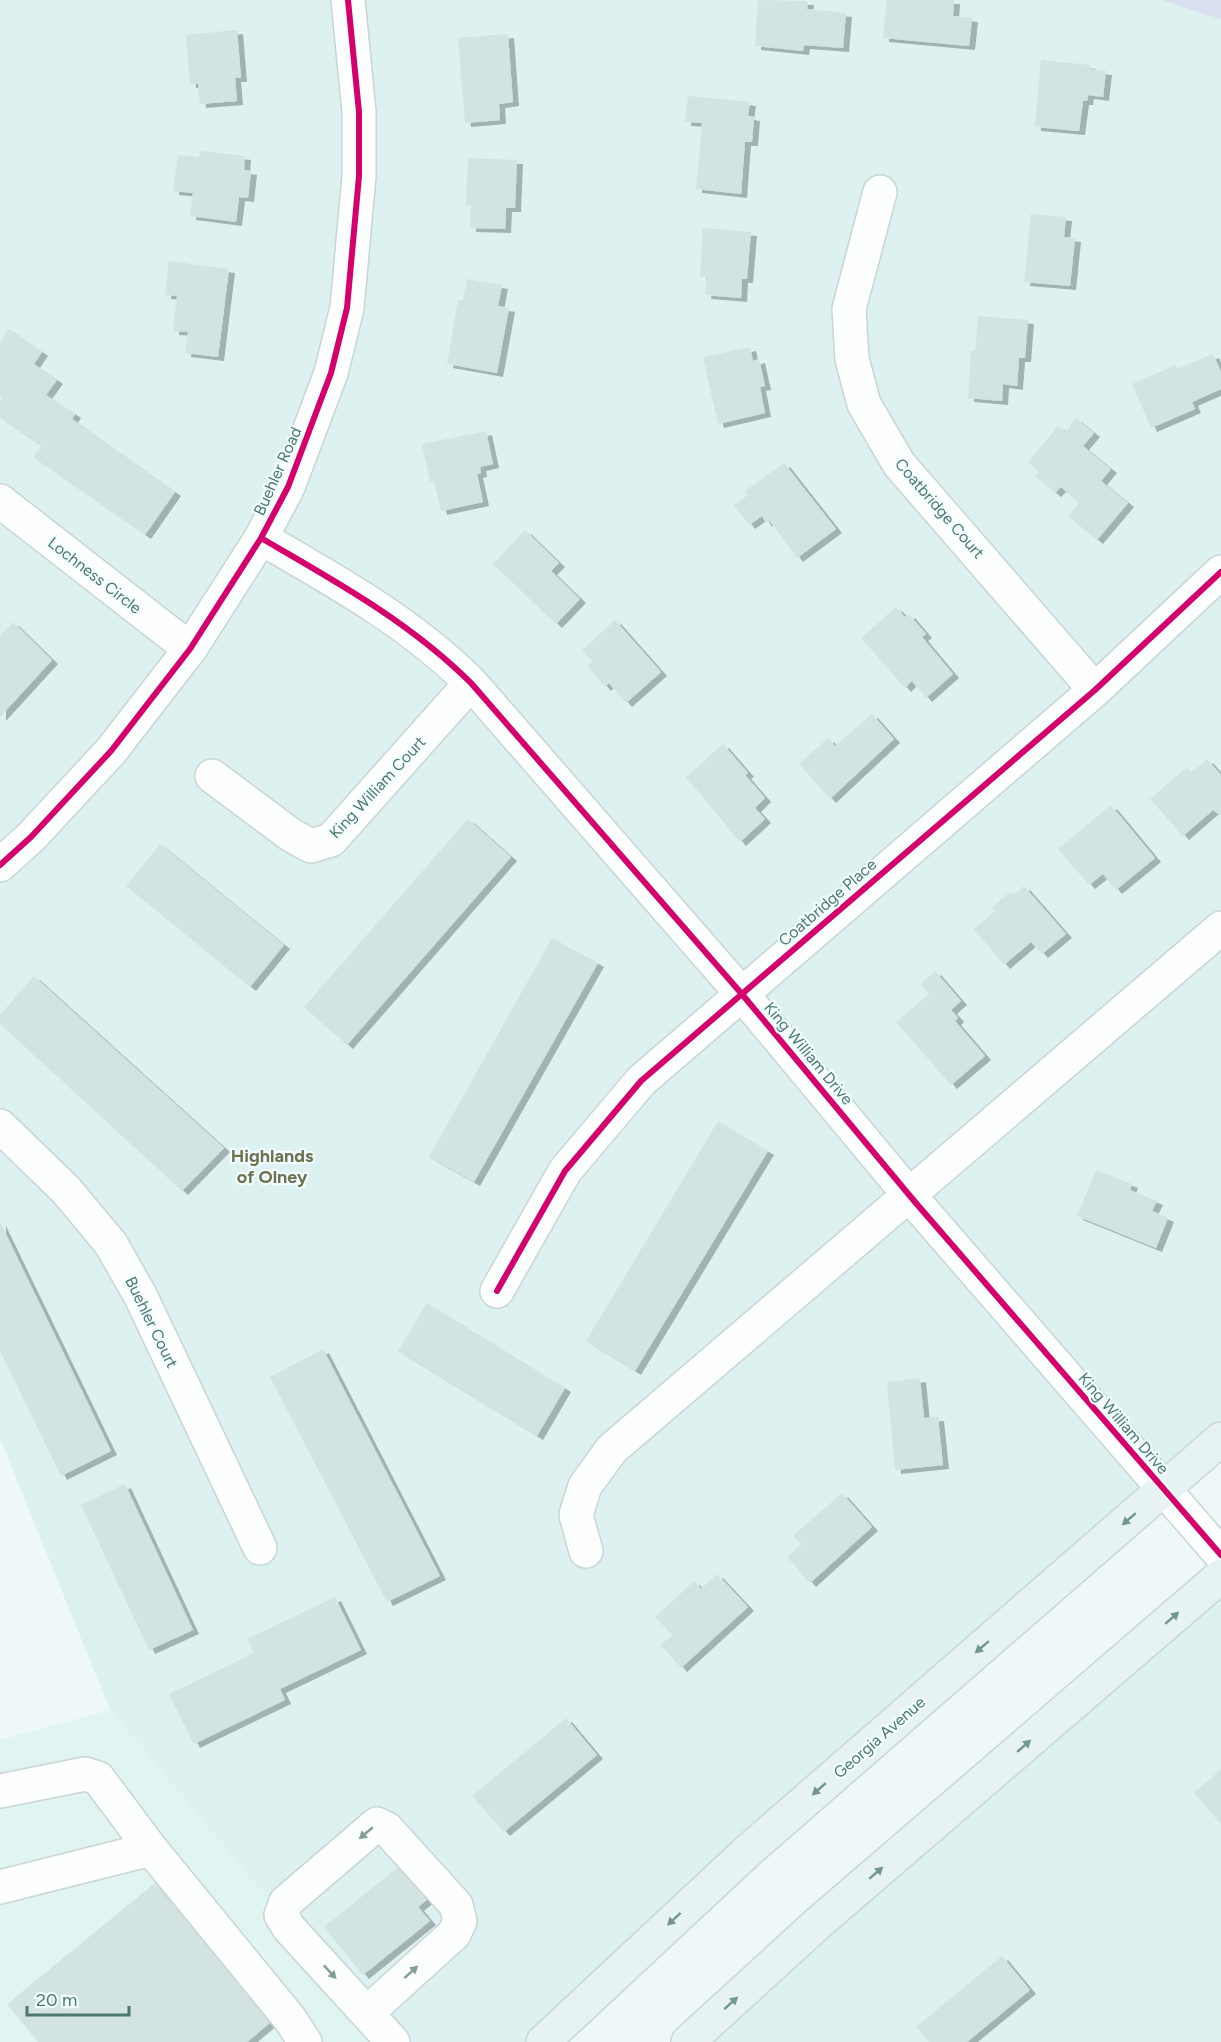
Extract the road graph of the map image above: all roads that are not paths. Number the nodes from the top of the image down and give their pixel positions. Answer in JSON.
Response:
{"nodes":[{"id":1,"x":348,"y":0,"type":"edge"},
{"id":2,"x":879,"y":192,"type":"dead end"},
{"id":3,"x":0,"y":501,"type":"edge"},
{"id":4,"x":261,"y":537,"type":"junction"},
{"id":5,"x":1221,"y":572,"type":"edge"},
{"id":6,"x":190,"y":649,"type":"junction"},
{"id":7,"x":471,"y":683,"type":"junction"},
{"id":8,"x":1095,"y":690,"type":"junction"},
{"id":9,"x":212,"y":776,"type":"dead end"},
{"id":10,"x":0,"y":866,"type":"edge"},
{"id":11,"x":1221,"y":928,"type":"edge"},
{"id":12,"x":741,"y":993,"type":"junction"},
{"id":13,"x":0,"y":1126,"type":"edge"},
{"id":14,"x":908,"y":1194,"type":"junction"},
{"id":15,"x":497,"y":1291,"type":"dead end"},
{"id":16,"x":1221,"y":1439,"type":"edge"},
{"id":17,"x":1163,"y":1489,"type":"junction"},
{"id":18,"x":260,"y":1548,"type":"dead end"},
{"id":19,"x":586,"y":1551,"type":"dead end"},
{"id":20,"x":1221,"y":1555,"type":"edge"},
{"id":21,"x":1221,"y":1576,"type":"edge"},
{"id":22,"x":0,"y":1791,"type":"edge"},
{"id":23,"x":151,"y":1849,"type":"junction"},
{"id":24,"x":0,"y":1887,"type":"edge"},
{"id":25,"x":368,"y":2012,"type":"junction"},
{"id":26,"x":305,"y":2042,"type":"edge"},
{"id":27,"x":393,"y":2042,"type":"edge"},
{"id":28,"x":543,"y":2042,"type":"edge"},
{"id":29,"x":687,"y":2042,"type":"edge"}],
"edges":[{"from":1,"to":4,"type":"street","name":"Buehler Road"},
{"from":2,"to":8,"type":"street","name":"Coatbridge Court"},
{"from":3,"to":6,"type":"street","name":"Lochness Circle"},
{"from":4,"to":6,"type":"street","name":"Buehler Road"},
{"from":4,"to":7,"type":"street","name":"King William Drive"},
{"from":5,"to":8,"type":"street","name":"Coatbridge Place"},
{"from":6,"to":10,"type":"street","name":"Buehler Road"},
{"from":7,"to":9,"type":"street","name":"King William Court"},
{"from":7,"to":12,"type":"street","name":"King William Drive"},
{"from":8,"to":12,"type":"street","name":"Coatbridge Place"},
{"from":11,"to":14,"type":"street"},
{"from":12,"to":14,"type":"street","name":"King William Drive"},
{"from":12,"to":15,"type":"street","name":"Coatbridge Place"},
{"from":13,"to":18,"type":"street","name":"Buehler Court"},
{"from":14,"to":17,"type":"street","name":"King William Drive"},
{"from":14,"to":19,"type":"street"},
{"from":16,"to":17,"type":"main road","name":"Georgia Avenue"},
{"from":17,"to":20,"type":"street","name":"King William Drive"},
{"from":17,"to":28,"type":"main road","name":"Georgia Avenue","one_way":true},
{"from":29,"to":21,"type":"main road","one_way":true},
{"from":22,"to":23,"type":"street"},
{"from":23,"to":24,"type":"street"},
{"from":23,"to":26,"type":"street"},
{"from":25,"to":25,"type":"street","one_way":true},
{"from":25,"to":27,"type":"street"}]}
